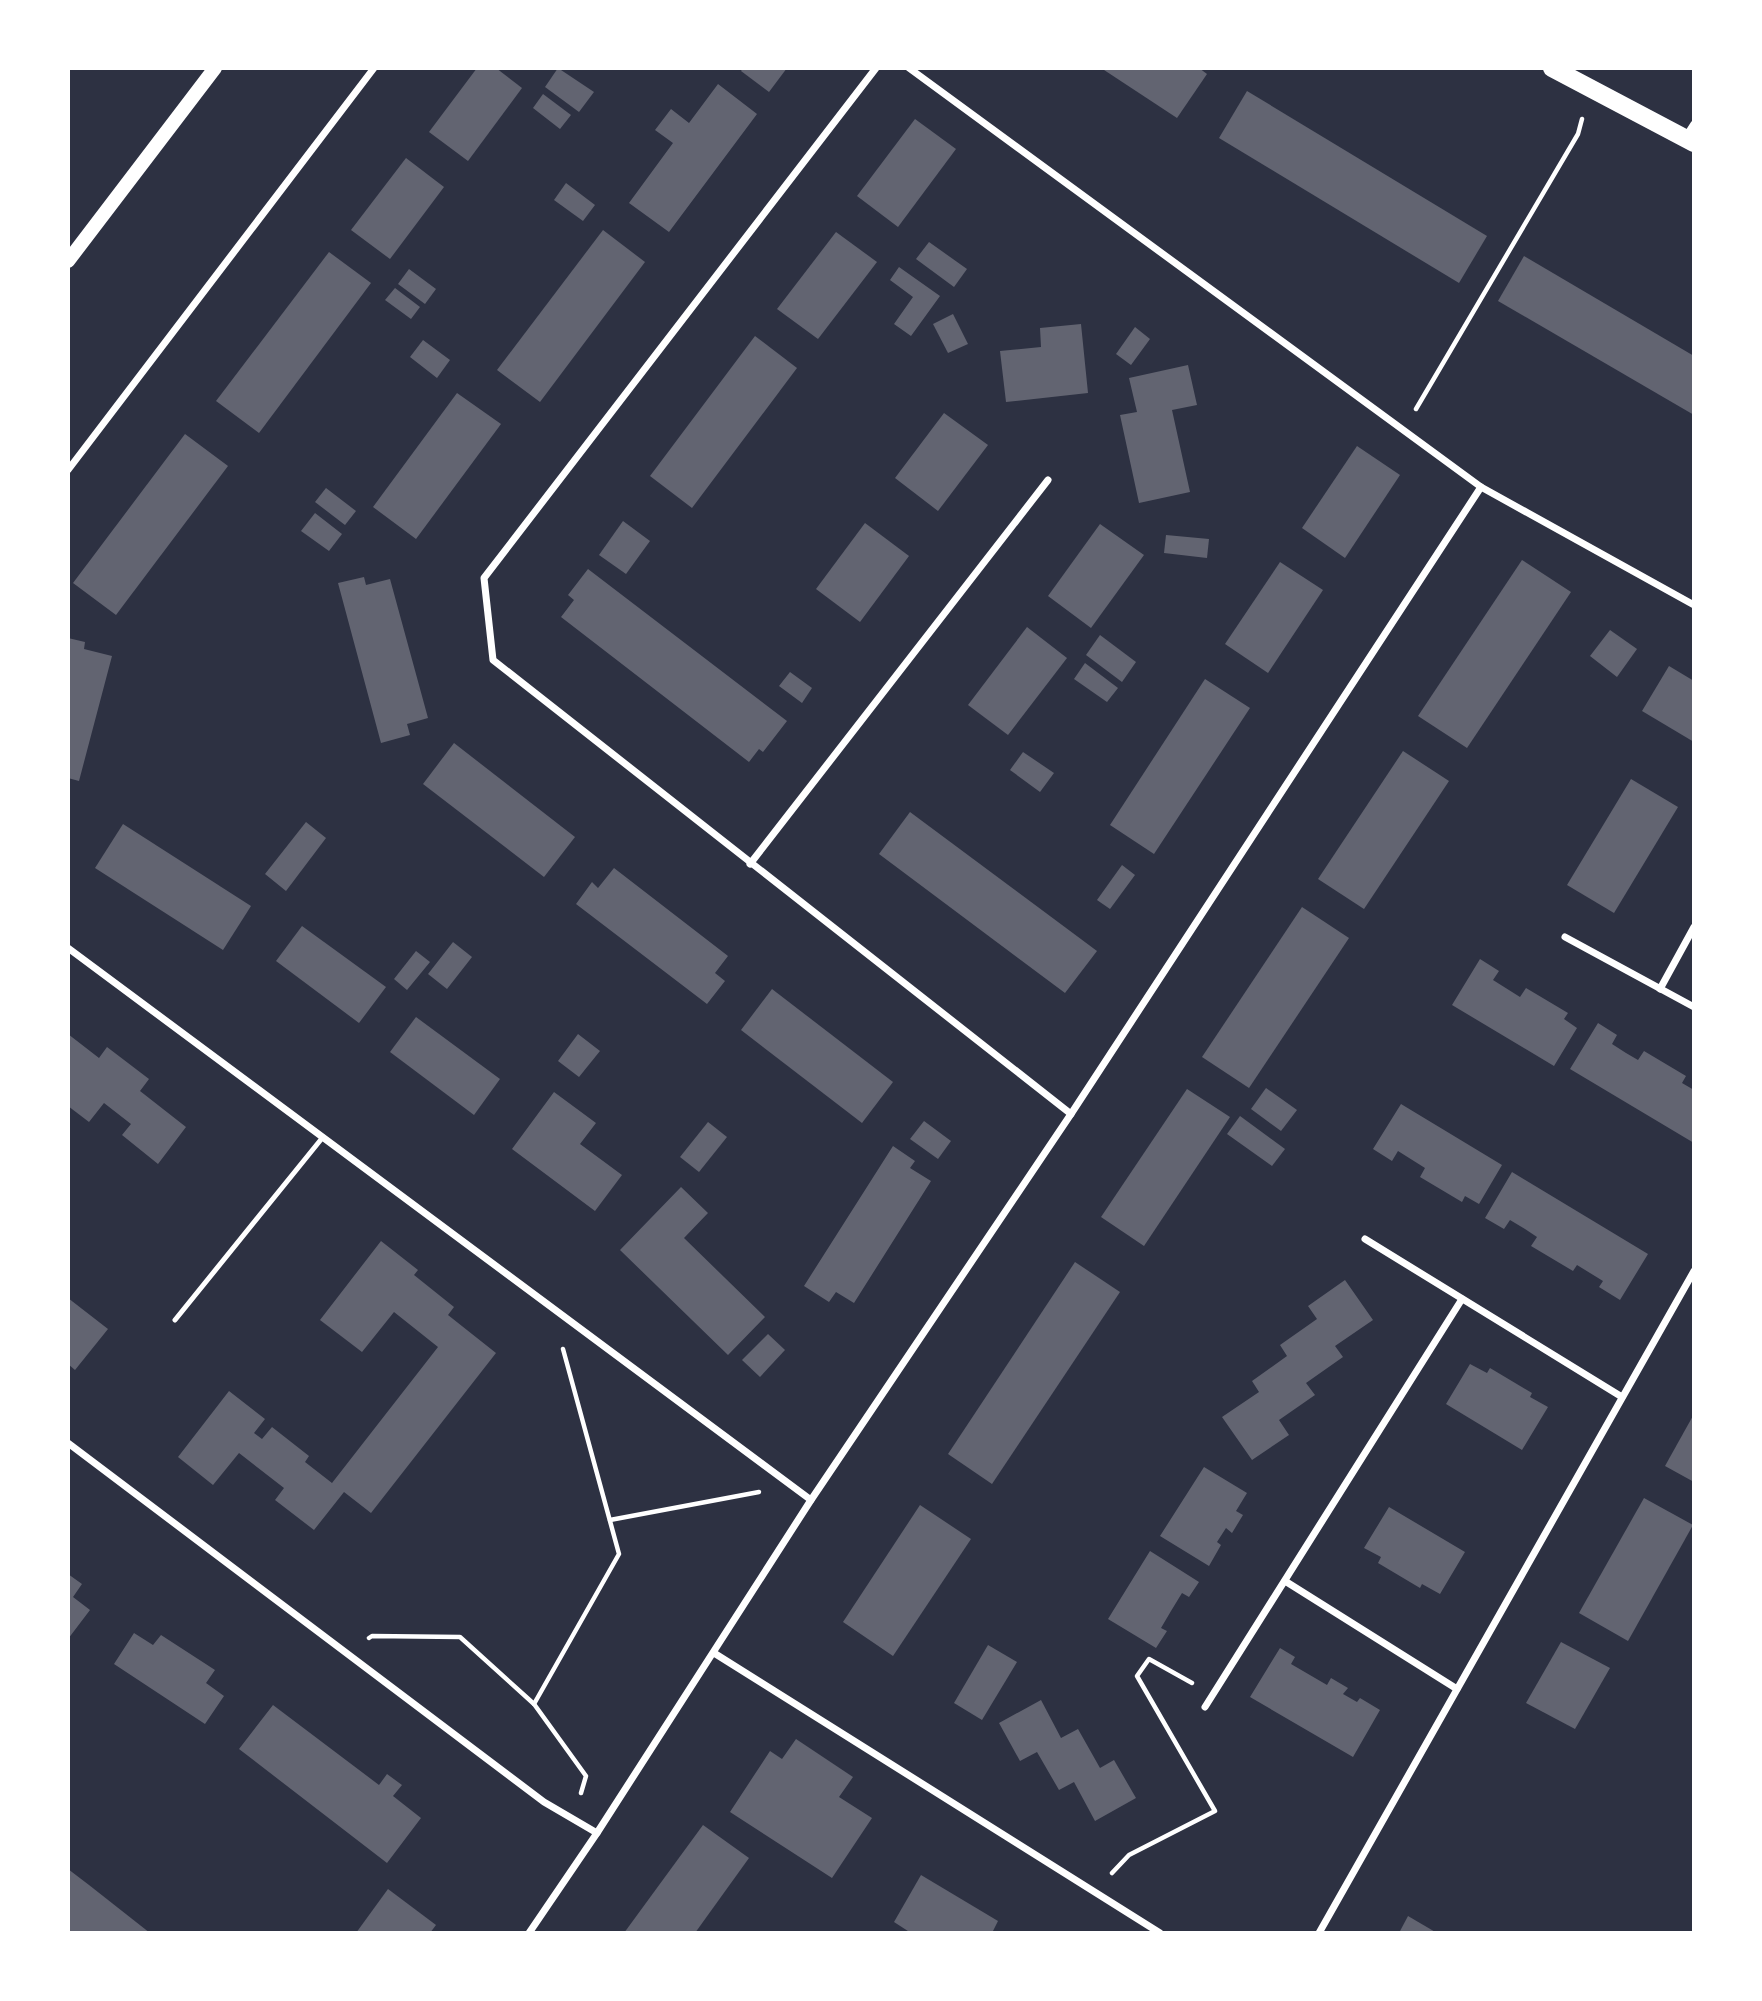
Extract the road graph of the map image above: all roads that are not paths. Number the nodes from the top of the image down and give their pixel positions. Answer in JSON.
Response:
{"nodes":[{"id":1,"x":215,"y":68,"type":"edge"},
{"id":2,"x":374,"y":68,"type":"edge"},
{"id":3,"x":876,"y":68,"type":"edge"},
{"id":4,"x":909,"y":68,"type":"edge"},
{"id":5,"x":1552,"y":68,"type":"edge"},
{"id":6,"x":1691,"y":135,"type":"edge"},
{"id":7,"x":68,"y":261,"type":"edge"},
{"id":8,"x":68,"y":470,"type":"edge"},
{"id":9,"x":1048,"y":480,"type":"dead end"},
{"id":10,"x":1481,"y":487,"type":"junction"},
{"id":11,"x":1694,"y":605,"type":"edge"},
{"id":12,"x":750,"y":864,"type":"junction"},
{"id":13,"x":1694,"y":927,"type":"edge"},
{"id":14,"x":1565,"y":937,"type":"dead end"},
{"id":15,"x":68,"y":947,"type":"edge"},
{"id":16,"x":1660,"y":989,"type":"junction"},
{"id":17,"x":1694,"y":1007,"type":"edge"},
{"id":18,"x":1072,"y":1114,"type":"junction"},
{"id":19,"x":323,"y":1137,"type":"junction"},
{"id":20,"x":1365,"y":1239,"type":"dead end"},
{"id":21,"x":1694,"y":1270,"type":"edge"},
{"id":22,"x":1461,"y":1299,"type":"junction"},
{"id":23,"x":175,"y":1320,"type":"dead end"},
{"id":24,"x":1622,"y":1397,"type":"junction"},
{"id":25,"x":68,"y":1443,"type":"edge"},
{"id":26,"x":811,"y":1500,"type":"junction"},
{"id":27,"x":1285,"y":1581,"type":"junction"},
{"id":28,"x":713,"y":1653,"type":"junction"},
{"id":29,"x":1457,"y":1689,"type":"junction"},
{"id":30,"x":1205,"y":1707,"type":"road end"},
{"id":31,"x":597,"y":1833,"type":"junction"},
{"id":32,"x":529,"y":1933,"type":"edge"},
{"id":33,"x":1160,"y":1933,"type":"edge"},
{"id":34,"x":1320,"y":1933,"type":"edge"}],
"edges":[{"from":1,"to":7,"type":"main road"},
{"from":2,"to":8,"type":"street"},
{"from":3,"to":12,"type":"street"},
{"from":4,"to":10,"type":"street"},
{"from":5,"to":6,"type":"main road"},
{"from":9,"to":12,"type":"street"},
{"from":10,"to":11,"type":"street"},
{"from":10,"to":18,"type":"street"},
{"from":12,"to":18,"type":"street"},
{"from":13,"to":16,"type":"street"},
{"from":14,"to":16,"type":"street"},
{"from":15,"to":19,"type":"street"},
{"from":16,"to":17,"type":"street"},
{"from":18,"to":26,"type":"street"},
{"from":19,"to":23,"type":"lane"},
{"from":19,"to":26,"type":"street"},
{"from":20,"to":22,"type":"street"},
{"from":21,"to":24,"type":"street"},
{"from":22,"to":24,"type":"street"},
{"from":22,"to":27,"type":"street"},
{"from":24,"to":29,"type":"street"},
{"from":25,"to":31,"type":"street"},
{"from":26,"to":28,"type":"street"},
{"from":27,"to":29,"type":"street"},
{"from":27,"to":30,"type":"street"},
{"from":28,"to":31,"type":"street"},
{"from":28,"to":33,"type":"street"},
{"from":29,"to":34,"type":"street"},
{"from":31,"to":32,"type":"street"}]}
